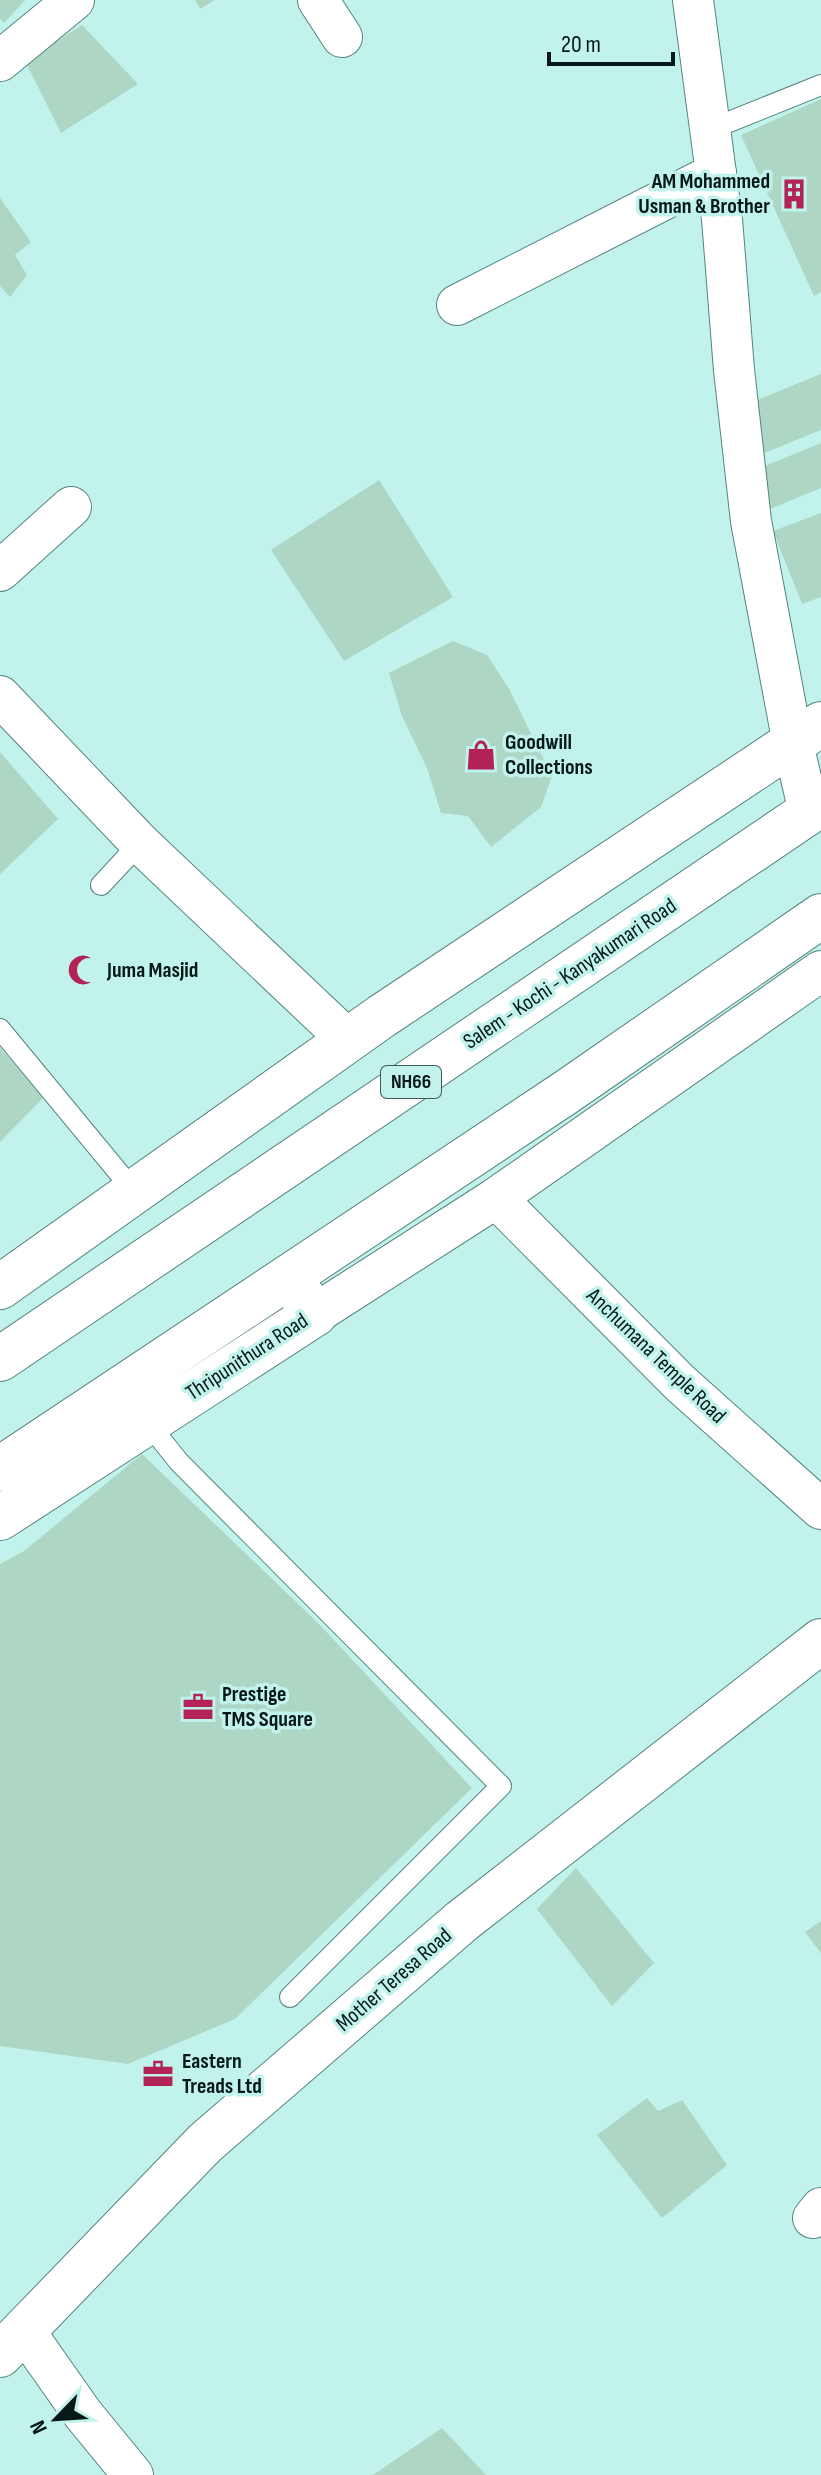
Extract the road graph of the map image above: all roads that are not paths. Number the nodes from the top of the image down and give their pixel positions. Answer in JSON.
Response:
{"nodes":[{"id":1,"x":74,"y":0,"type":"edge"},
{"id":2,"x":318,"y":0,"type":"edge"},
{"id":3,"x":693,"y":0,"type":"edge"},
{"id":4,"x":342,"y":37,"type":"dead end"},
{"id":5,"x":4,"y":51,"type":"edge"},
{"id":6,"x":821,"y":85,"type":"edge"},
{"id":7,"x":709,"y":130,"type":"junction"},
{"id":8,"x":716,"y":173,"type":"junction"},
{"id":9,"x":457,"y":305,"type":"dead end"},
{"id":10,"x":71,"y":507,"type":"dead end"},
{"id":11,"x":0,"y":571,"type":"edge"},
{"id":12,"x":0,"y":696,"type":"edge"},
{"id":13,"x":807,"y":734,"type":"edge"},
{"id":14,"x":815,"y":808,"type":"edge"},
{"id":15,"x":140,"y":843,"type":"junction"},
{"id":16,"x":101,"y":885,"type":"dead end"},
{"id":17,"x":821,"y":916,"type":"edge"},
{"id":18,"x":821,"y":971,"type":"edge"},
{"id":19,"x":0,"y":1029,"type":"edge"},
{"id":20,"x":348,"y":1040,"type":"junction"},
{"id":21,"x":133,"y":1190,"type":"junction"},
{"id":22,"x":496,"y":1198,"type":"junction"},
{"id":23,"x":289,"y":1277,"type":"junction"},
{"id":24,"x":0,"y":1287,"type":"edge"},
{"id":25,"x":315,"y":1314,"type":"junction"},
{"id":26,"x":0,"y":1359,"type":"edge"},
{"id":27,"x":147,"y":1422,"type":"junction"},
{"id":28,"x":0,"y":1469,"type":"edge"},
{"id":29,"x":821,"y":1509,"type":"edge"},
{"id":30,"x":0,"y":1518,"type":"edge"},
{"id":31,"x":821,"y":1641,"type":"edge"},
{"id":32,"x":290,"y":1997,"type":"dead end"},
{"id":33,"x":12,"y":2342,"type":"edge"},
{"id":34,"x":133,"y":2475,"type":"edge"}],
"edges":[{"from":1,"to":5,"type":"street"},
{"from":2,"to":4,"type":"street"},
{"from":3,"to":7,"type":"street"},
{"from":6,"to":7,"type":"lane"},
{"from":7,"to":8,"type":"street"},
{"from":8,"to":9,"type":"street"},
{"from":8,"to":13,"type":"street"},
{"from":10,"to":11,"type":"street"},
{"from":12,"to":15,"type":"street"},
{"from":13,"to":14,"type":"street"},
{"from":13,"to":20,"type":"main road"},
{"from":14,"to":26,"type":"main road","name":"Salem - Kochi - Kanyakumari Road","number":"NH66"},
{"from":15,"to":16,"type":"lane"},
{"from":15,"to":20,"type":"street"},
{"from":17,"to":23,"type":"main road"},
{"from":18,"to":22,"type":"street","name":"Thripunithura Road"},
{"from":19,"to":21,"type":"lane"},
{"from":20,"to":21,"type":"main road"},
{"from":21,"to":24,"type":"main road"},
{"from":22,"to":25,"type":"street","name":"Thripunithura Road"},
{"from":22,"to":29,"type":"street","name":"Anchumana Temple Road"},
{"from":23,"to":25,"type":"main road"},
{"from":23,"to":28,"type":"main road"},
{"from":25,"to":27,"type":"main road","name":"Thripunithura Road"},
{"from":27,"to":30,"type":"main road","name":"Thripunithura Road"},
{"from":27,"to":32,"type":"lane"},
{"from":31,"to":33,"type":"main road","name":"Mother Teresa Road"},
{"from":33,"to":34,"type":"street"}]}
